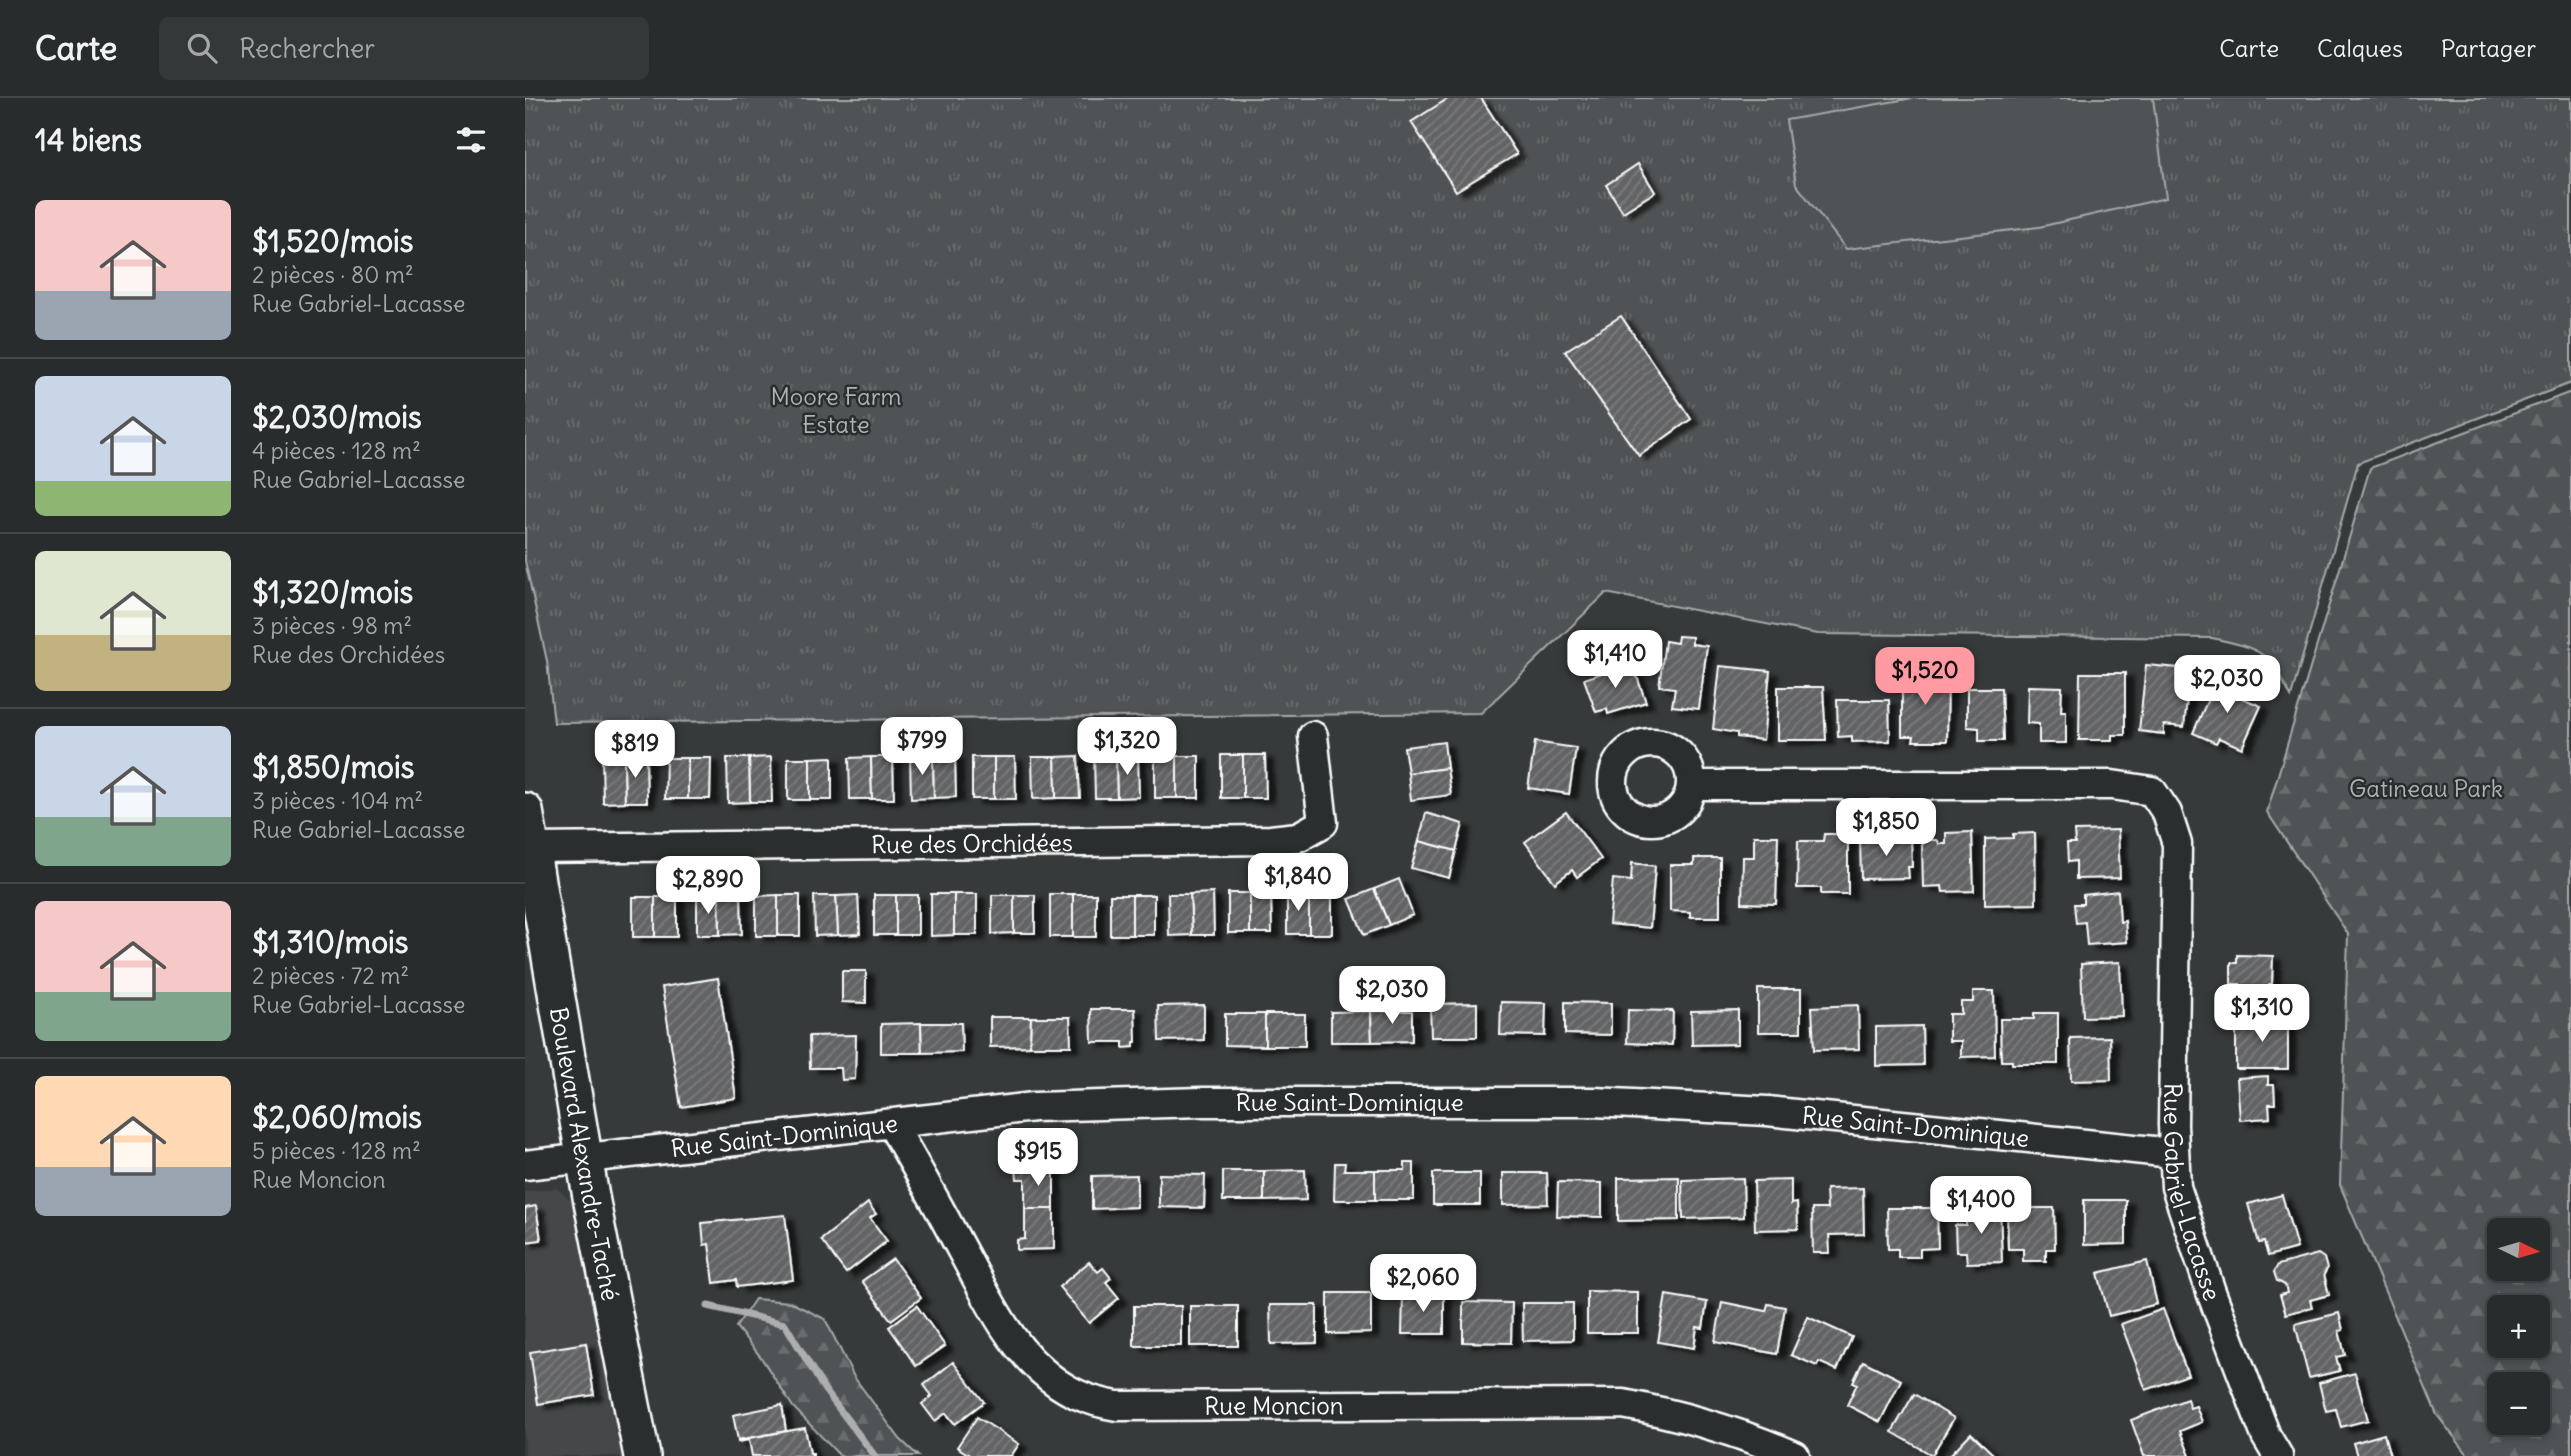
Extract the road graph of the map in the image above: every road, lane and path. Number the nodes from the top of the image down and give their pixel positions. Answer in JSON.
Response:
{"nodes":[{"id":1,"x":1313,"y":736,"type":"dead end"},
{"id":2,"x":1692,"y":785,"type":"dead end"},
{"id":3,"x":525,"y":811,"type":"edge"},
{"id":4,"x":531,"y":848,"type":"junction"},
{"id":5,"x":892,"y":1125,"type":"junction"},
{"id":6,"x":2173,"y":1153,"type":"junction"},
{"id":7,"x":585,"y":1157,"type":"junction"},
{"id":8,"x":525,"y":1165,"type":"edge"},
{"id":9,"x":642,"y":1456,"type":"edge"},
{"id":10,"x":1795,"y":1456,"type":"edge"},
{"id":11,"x":2278,"y":1456,"type":"edge"}],
"edges":[{"from":1,"to":4,"type":"street","name":"Rue des Orchidées"},
{"from":2,"to":6,"type":"street","name":"Rue Gabriel-Lacasse"},
{"from":3,"to":4,"type":"main road","name":"Boulevard Alexandre-Taché"},
{"from":4,"to":7,"type":"main road","name":"Boulevard Alexandre-Taché"},
{"from":5,"to":6,"type":"street","name":"Rue Saint-Dominique"},
{"from":5,"to":7,"type":"street","name":"Rue Saint-Dominique"},
{"from":5,"to":10,"type":"street","name":"Rue Moncion"},
{"from":6,"to":11,"type":"street","name":"Rue Gabriel-Lacasse"},
{"from":7,"to":8,"type":"street","name":"Rue Saint-Dominique"},
{"from":7,"to":9,"type":"main road","name":"Boulevard Alexandre-Taché"}]}
